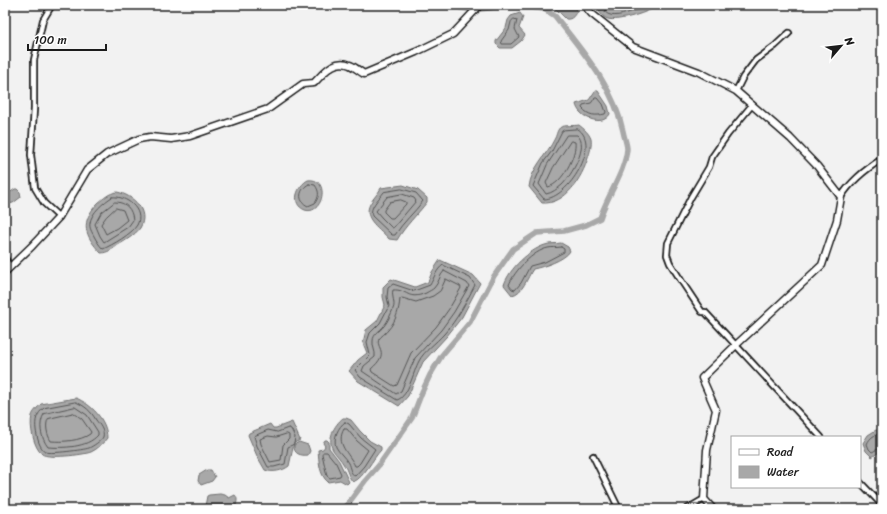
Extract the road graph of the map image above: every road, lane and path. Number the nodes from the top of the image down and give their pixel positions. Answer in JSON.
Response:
{"nodes":[{"id":1,"x":52,"y":5,"type":"edge"},
{"id":2,"x":480,"y":5,"type":"edge"},
{"id":3,"x":584,"y":5,"type":"edge"},
{"id":4,"x":789,"y":33,"type":"dead end"},
{"id":5,"x":736,"y":91,"type":"junction"},
{"id":6,"x":752,"y":105,"type":"junction"},
{"id":7,"x":882,"y":159,"type":"edge"},
{"id":8,"x":841,"y":197,"type":"junction"},
{"id":9,"x":59,"y":217,"type":"junction"},
{"id":10,"x":5,"y":258,"type":"edge"},
{"id":11,"x":8,"y":270,"type":"edge"},
{"id":12,"x":736,"y":344,"type":"junction"},
{"id":13,"x":820,"y":436,"type":"edge"},
{"id":14,"x":593,"y":456,"type":"dead end"},
{"id":15,"x":861,"y":483,"type":"edge"},
{"id":16,"x":704,"y":499,"type":"junction"},
{"id":17,"x":882,"y":505,"type":"edge"},
{"id":18,"x":619,"y":509,"type":"edge"},
{"id":19,"x":687,"y":509,"type":"edge"},
{"id":20,"x":713,"y":509,"type":"edge"}],
"edges":[{"from":1,"to":9,"type":"street"},
{"from":2,"to":9,"type":"street"},
{"from":3,"to":5,"type":"street"},
{"from":4,"to":5,"type":"street"},
{"from":5,"to":6,"type":"street"},
{"from":6,"to":8,"type":"street"},
{"from":6,"to":12,"type":"street"},
{"from":7,"to":8,"type":"street"},
{"from":8,"to":12,"type":"street"},
{"from":9,"to":11,"type":"street"},
{"from":10,"to":11,"type":"street"},
{"from":12,"to":13,"type":"street"},
{"from":12,"to":16,"type":"street"},
{"from":14,"to":18,"type":"street"},
{"from":15,"to":17,"type":"street"},
{"from":16,"to":19,"type":"street"},
{"from":16,"to":20,"type":"street"}]}
